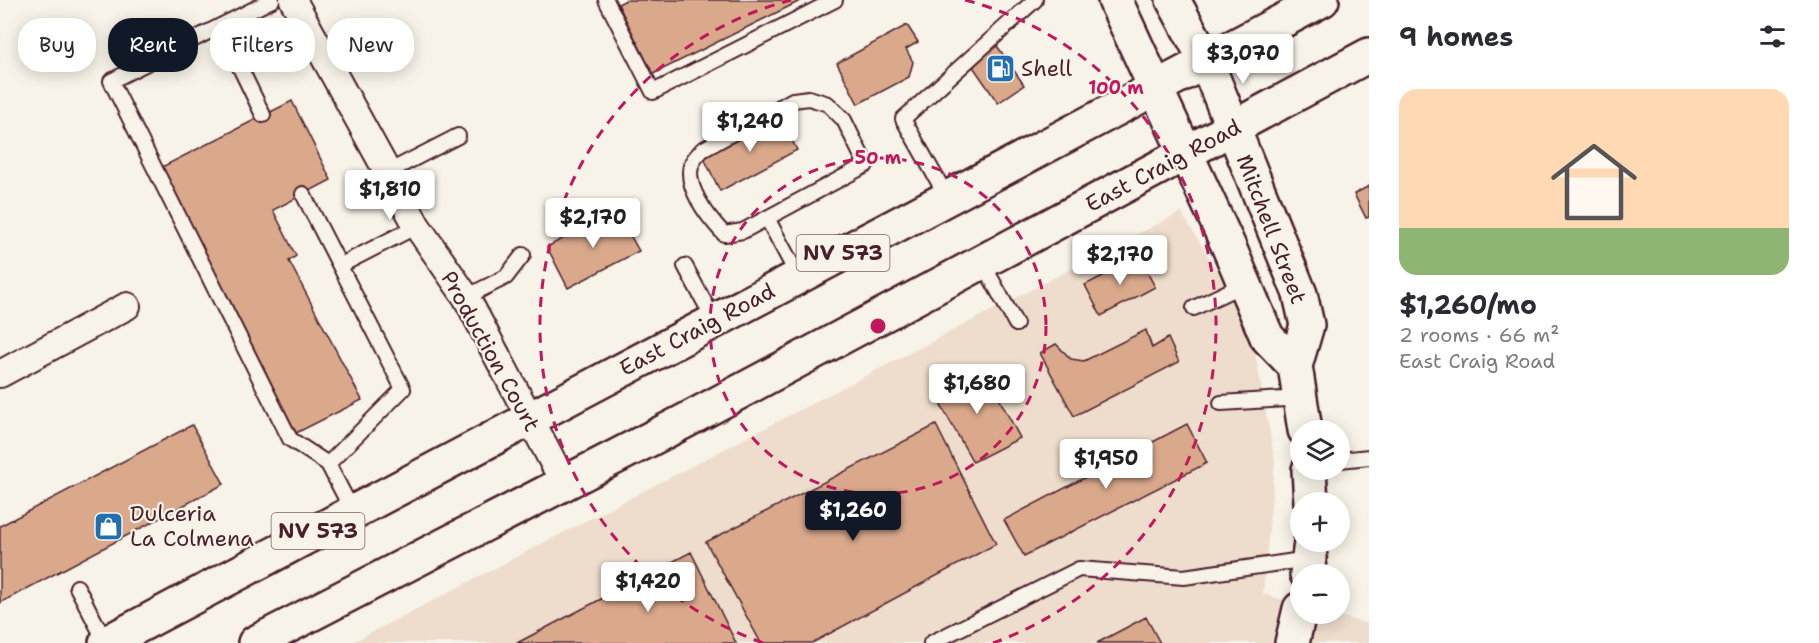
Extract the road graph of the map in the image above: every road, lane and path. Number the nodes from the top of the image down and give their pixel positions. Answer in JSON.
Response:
{"nodes":[{"id":1,"x":272,"y":0,"type":"edge"},
{"id":2,"x":293,"y":0,"type":"edge"},
{"id":3,"x":606,"y":0,"type":"edge"},
{"id":4,"x":834,"y":0,"type":"edge"},
{"id":5,"x":1035,"y":0,"type":"edge"},
{"id":6,"x":1115,"y":0,"type":"edge"},
{"id":7,"x":1173,"y":0,"type":"edge"},
{"id":8,"x":1322,"y":0,"type":"edge"},
{"id":9,"x":236,"y":18,"type":"edge"},
{"id":10,"x":210,"y":31,"type":"edge"},
{"id":11,"x":1369,"y":55,"type":"edge"},
{"id":12,"x":1206,"y":61,"type":"junction"},
{"id":13,"x":242,"y":72,"type":"edge"},
{"id":14,"x":1157,"y":87,"type":"junction"},
{"id":15,"x":263,"y":115,"type":"dead end"},
{"id":16,"x":1232,"y":128,"type":"junction"},
{"id":17,"x":458,"y":136,"type":"dead end"},
{"id":18,"x":1185,"y":152,"type":"junction"},
{"id":19,"x":388,"y":172,"type":"junction"},
{"id":20,"x":303,"y":194,"type":"dead end"},
{"id":21,"x":947,"y":197,"type":"junction"},
{"id":22,"x":767,"y":218,"type":"junction"},
{"id":23,"x":417,"y":226,"type":"junction"},
{"id":24,"x":524,"y":255,"type":"dead end"},
{"id":25,"x":982,"y":262,"type":"junction"},
{"id":26,"x":341,"y":265,"type":"junction"},
{"id":27,"x":685,"y":266,"type":"dead end"},
{"id":28,"x":798,"y":276,"type":"junction"},
{"id":29,"x":1244,"y":284,"type":"junction"},
{"id":30,"x":466,"y":297,"type":"junction"},
{"id":31,"x":127,"y":306,"type":"dead end"},
{"id":32,"x":1194,"y":308,"type":"dead end"},
{"id":33,"x":714,"y":320,"type":"junction"},
{"id":34,"x":1016,"y":324,"type":"dead end"},
{"id":35,"x":1296,"y":366,"type":"junction"},
{"id":36,"x":0,"y":374,"type":"edge"},
{"id":37,"x":1301,"y":398,"type":"junction"},
{"id":38,"x":1221,"y":403,"type":"dead end"},
{"id":39,"x":529,"y":419,"type":"junction"},
{"id":40,"x":1304,"y":420,"type":"edge"},
{"id":41,"x":1369,"y":457,"type":"edge"},
{"id":42,"x":1350,"y":459,"type":"edge"},
{"id":43,"x":328,"y":464,"type":"junction"},
{"id":44,"x":564,"y":483,"type":"junction"},
{"id":45,"x":353,"y":512,"type":"junction"},
{"id":46,"x":1309,"y":558,"type":"edge"},
{"id":47,"x":77,"y":587,"type":"dead end"},
{"id":48,"x":1296,"y":624,"type":"edge"},
{"id":49,"x":106,"y":643,"type":"edge"},
{"id":50,"x":255,"y":643,"type":"edge"},
{"id":51,"x":931,"y":643,"type":"edge"},
{"id":52,"x":1292,"y":643,"type":"edge"}],
"edges":[{"from":1,"to":9,"type":"lane"},
{"from":2,"to":19,"type":"street","name":"Production Court"},
{"from":3,"to":4,"type":"lane"},
{"from":5,"to":21,"type":"lane"},
{"from":6,"to":14,"type":"main road","name":"Mitchell Street"},
{"from":7,"to":12,"type":"main road","name":"Mitchell Street"},
{"from":8,"to":12,"type":"main road","name":"East Craig Road","number":"NV 573"},
{"from":10,"to":43,"type":"lane"},
{"from":11,"to":16,"type":"main road","name":"East Craig Road","number":"NV 573"},
{"from":12,"to":14,"type":"main road","name":"East Craig Road","number":"NV 573"},
{"from":12,"to":16,"type":"main road","name":"Mitchell Street"},
{"from":13,"to":15,"type":"lane"},
{"from":14,"to":18,"type":"main road","name":"Mitchell Street"},
{"from":14,"to":21,"type":"main road","name":"East Craig Road","number":"NV 573"},
{"from":16,"to":18,"type":"main road","name":"East Craig Road","number":"NV 573"},
{"from":16,"to":35,"type":"main road","name":"Mitchell Street"},
{"from":17,"to":19,"type":"lane"},
{"from":18,"to":25,"type":"main road","name":"East Craig Road","number":"NV 573"},
{"from":18,"to":29,"type":"main road","name":"Mitchell Street"},
{"from":19,"to":23,"type":"street","name":"Production Court"},
{"from":20,"to":26,"type":"lane"},
{"from":21,"to":28,"type":"main road","name":"East Craig Road","number":"NV 573"},
{"from":22,"to":22,"type":"lane"},
{"from":22,"to":28,"type":"lane"},
{"from":23,"to":26,"type":"lane"},
{"from":23,"to":30,"type":"street","name":"Production Court"},
{"from":24,"to":30,"type":"lane"},
{"from":25,"to":34,"type":"lane"},
{"from":25,"to":44,"type":"main road","name":"East Craig Road","number":"NV 573"},
{"from":26,"to":43,"type":"lane"},
{"from":27,"to":33,"type":"lane"},
{"from":28,"to":33,"type":"main road","name":"East Craig Road","number":"NV 573"},
{"from":29,"to":32,"type":"lane"},
{"from":29,"to":35,"type":"main road","name":"Mitchell Street"},
{"from":30,"to":39,"type":"street","name":"Production Court"},
{"from":31,"to":36,"type":"street"},
{"from":33,"to":39,"type":"main road","name":"East Craig Road","number":"NV 573"},
{"from":35,"to":37,"type":"main road","name":"Mitchell Street"},
{"from":37,"to":38,"type":"lane"},
{"from":37,"to":40,"type":"main road","name":"Mitchell Street"},
{"from":39,"to":44,"type":"street","name":"Production Court"},
{"from":39,"to":45,"type":"main road","name":"East Craig Road","number":"NV 573"},
{"from":41,"to":42,"type":"lane"},
{"from":43,"to":45,"type":"lane"},
{"from":44,"to":50,"type":"main road","name":"East Craig Road","number":"NV 573"},
{"from":45,"to":49,"type":"main road","name":"East Craig Road","number":"NV 573"},
{"from":46,"to":51,"type":"lane"},
{"from":47,"to":49,"type":"lane"},
{"from":48,"to":52,"type":"main road"}]}
